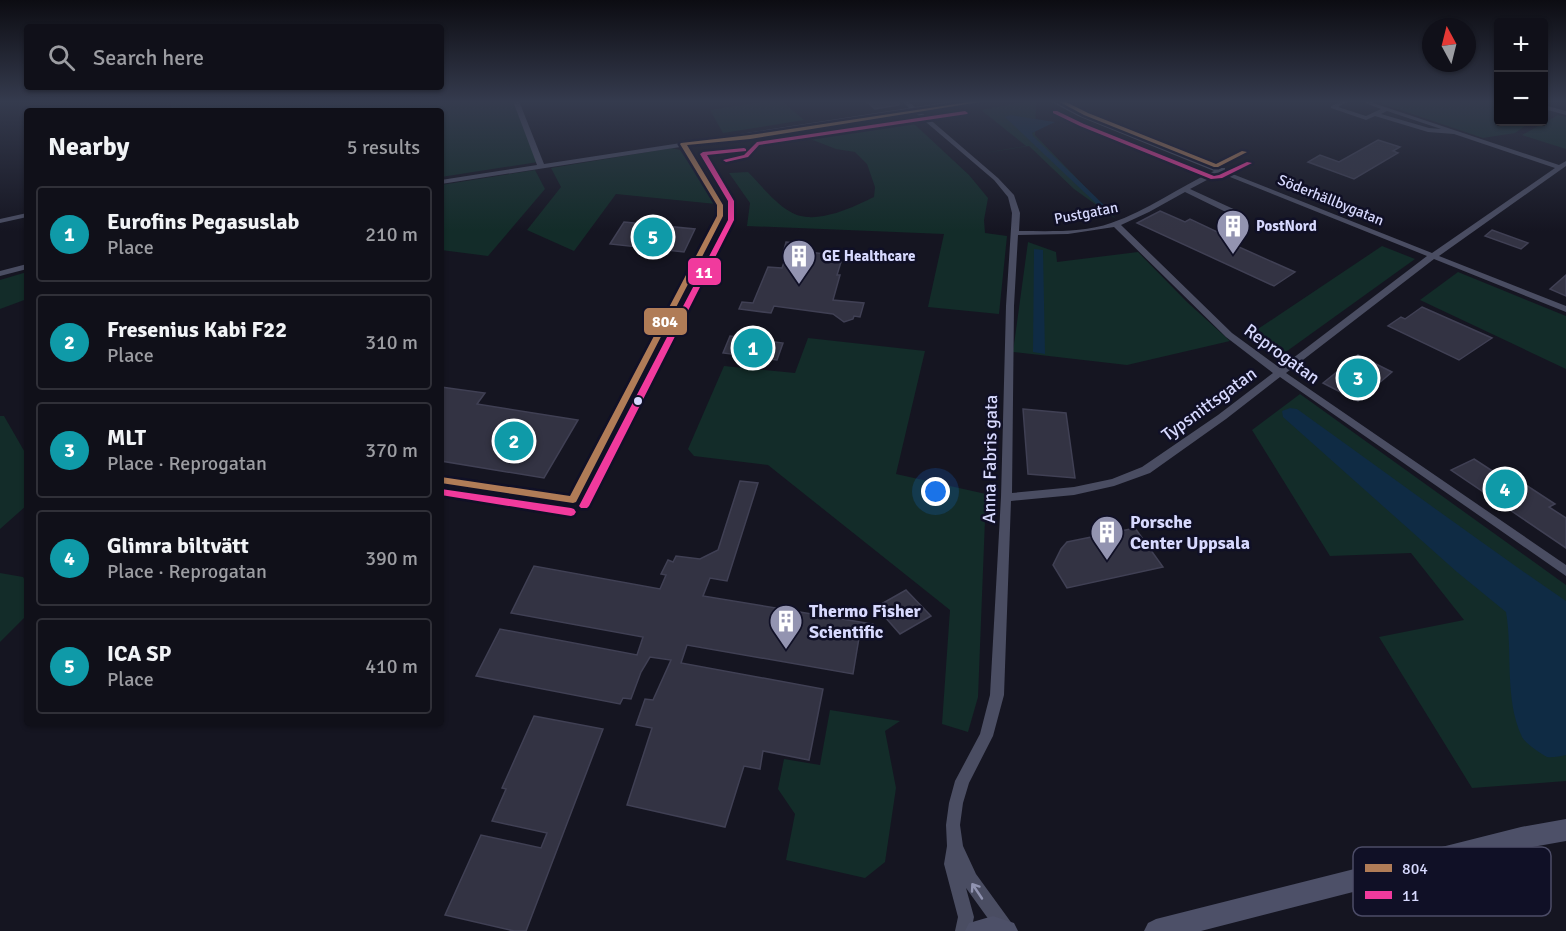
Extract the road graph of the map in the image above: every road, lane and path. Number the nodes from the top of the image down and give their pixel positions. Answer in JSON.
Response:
{"nodes":[{"id":1,"x":533,"y":144,"type":"edge"},
{"id":2,"x":680,"y":144,"type":"edge"},
{"id":3,"x":683,"y":144,"type":"edge"},
{"id":4,"x":955,"y":144,"type":"edge"},
{"id":5,"x":1157,"y":144,"type":"edge"},
{"id":6,"x":1161,"y":144,"type":"edge"},
{"id":7,"x":1494,"y":144,"type":"edge"},
{"id":8,"x":688,"y":153,"type":"dead end"},
{"id":9,"x":1563,"y":165,"type":"edge"},
{"id":10,"x":541,"y":166,"type":"junction"},
{"id":11,"x":1221,"y":169,"type":"junction"},
{"id":12,"x":444,"y":182,"type":"edge"},
{"id":13,"x":1184,"y":189,"type":"junction"},
{"id":14,"x":1237,"y":214,"type":"dead end"},
{"id":15,"x":24,"y":216,"type":"edge"},
{"id":16,"x":0,"y":221,"type":"edge"},
{"id":17,"x":1115,"y":224,"type":"junction"},
{"id":18,"x":1014,"y":233,"type":"junction"},
{"id":19,"x":1436,"y":254,"type":"junction"},
{"id":20,"x":1566,"y":304,"type":"edge"},
{"id":21,"x":1566,"y":309,"type":"edge"},
{"id":22,"x":1279,"y":373,"type":"junction"},
{"id":23,"x":1006,"y":497,"type":"junction"},
{"id":24,"x":1566,"y":571,"type":"edge"},
{"id":25,"x":1566,"y":830,"type":"edge"},
{"id":26,"x":955,"y":846,"type":"junction"},
{"id":27,"x":1486,"y":847,"type":"edge"},
{"id":28,"x":1353,"y":881,"type":"edge"},
{"id":29,"x":963,"y":931,"type":"edge"},
{"id":30,"x":977,"y":931,"type":"edge"},
{"id":31,"x":1006,"y":931,"type":"edge"},
{"id":32,"x":1156,"y":931,"type":"edge"}],
"edges":[{"from":1,"to":10,"type":"street"},
{"from":2,"to":10,"type":"street"},
{"from":3,"to":8,"type":"street"},
{"from":4,"to":18,"type":"street","name":"Anna Fabris gata"},
{"from":5,"to":11,"type":"street","name":"Söderhällbygatan"},
{"from":6,"to":11,"type":"street","name":"Söderhällbygatan"},
{"from":7,"to":9,"type":"street"},
{"from":9,"to":19,"type":"street","name":"Typsnittsgatan"},
{"from":10,"to":12,"type":"street"},
{"from":11,"to":13,"type":"street","name":"Pustgatan"},
{"from":11,"to":19,"type":"street","name":"Söderhällbygatan"},
{"from":13,"to":14,"type":"street"},
{"from":13,"to":17,"type":"street","name":"Pustgatan"},
{"from":15,"to":16,"type":"street"},
{"from":17,"to":18,"type":"street","name":"Pustgatan"},
{"from":17,"to":22,"type":"street","name":"Reprogatan"},
{"from":18,"to":23,"type":"street","name":"Anna Fabris gata"},
{"from":19,"to":20,"type":"street","name":"Söderhällbygatan"},
{"from":19,"to":21,"type":"street","name":"Söderhällbygatan"},
{"from":19,"to":22,"type":"street","name":"Typsnittsgatan"},
{"from":22,"to":23,"type":"street","name":"Typsnittsgatan"},
{"from":22,"to":24,"type":"street","name":"Reprogatan"},
{"from":23,"to":26,"type":"street","name":"Anna Fabris gata"},
{"from":25,"to":27,"type":"main road"},
{"from":26,"to":29,"type":"street","name":"Anna Fabris gata"},
{"from":31,"to":26,"type":"street","one_way":true},
{"from":28,"to":32,"type":"main road"},
{"from":30,"to":31,"type":"main road"}]}
